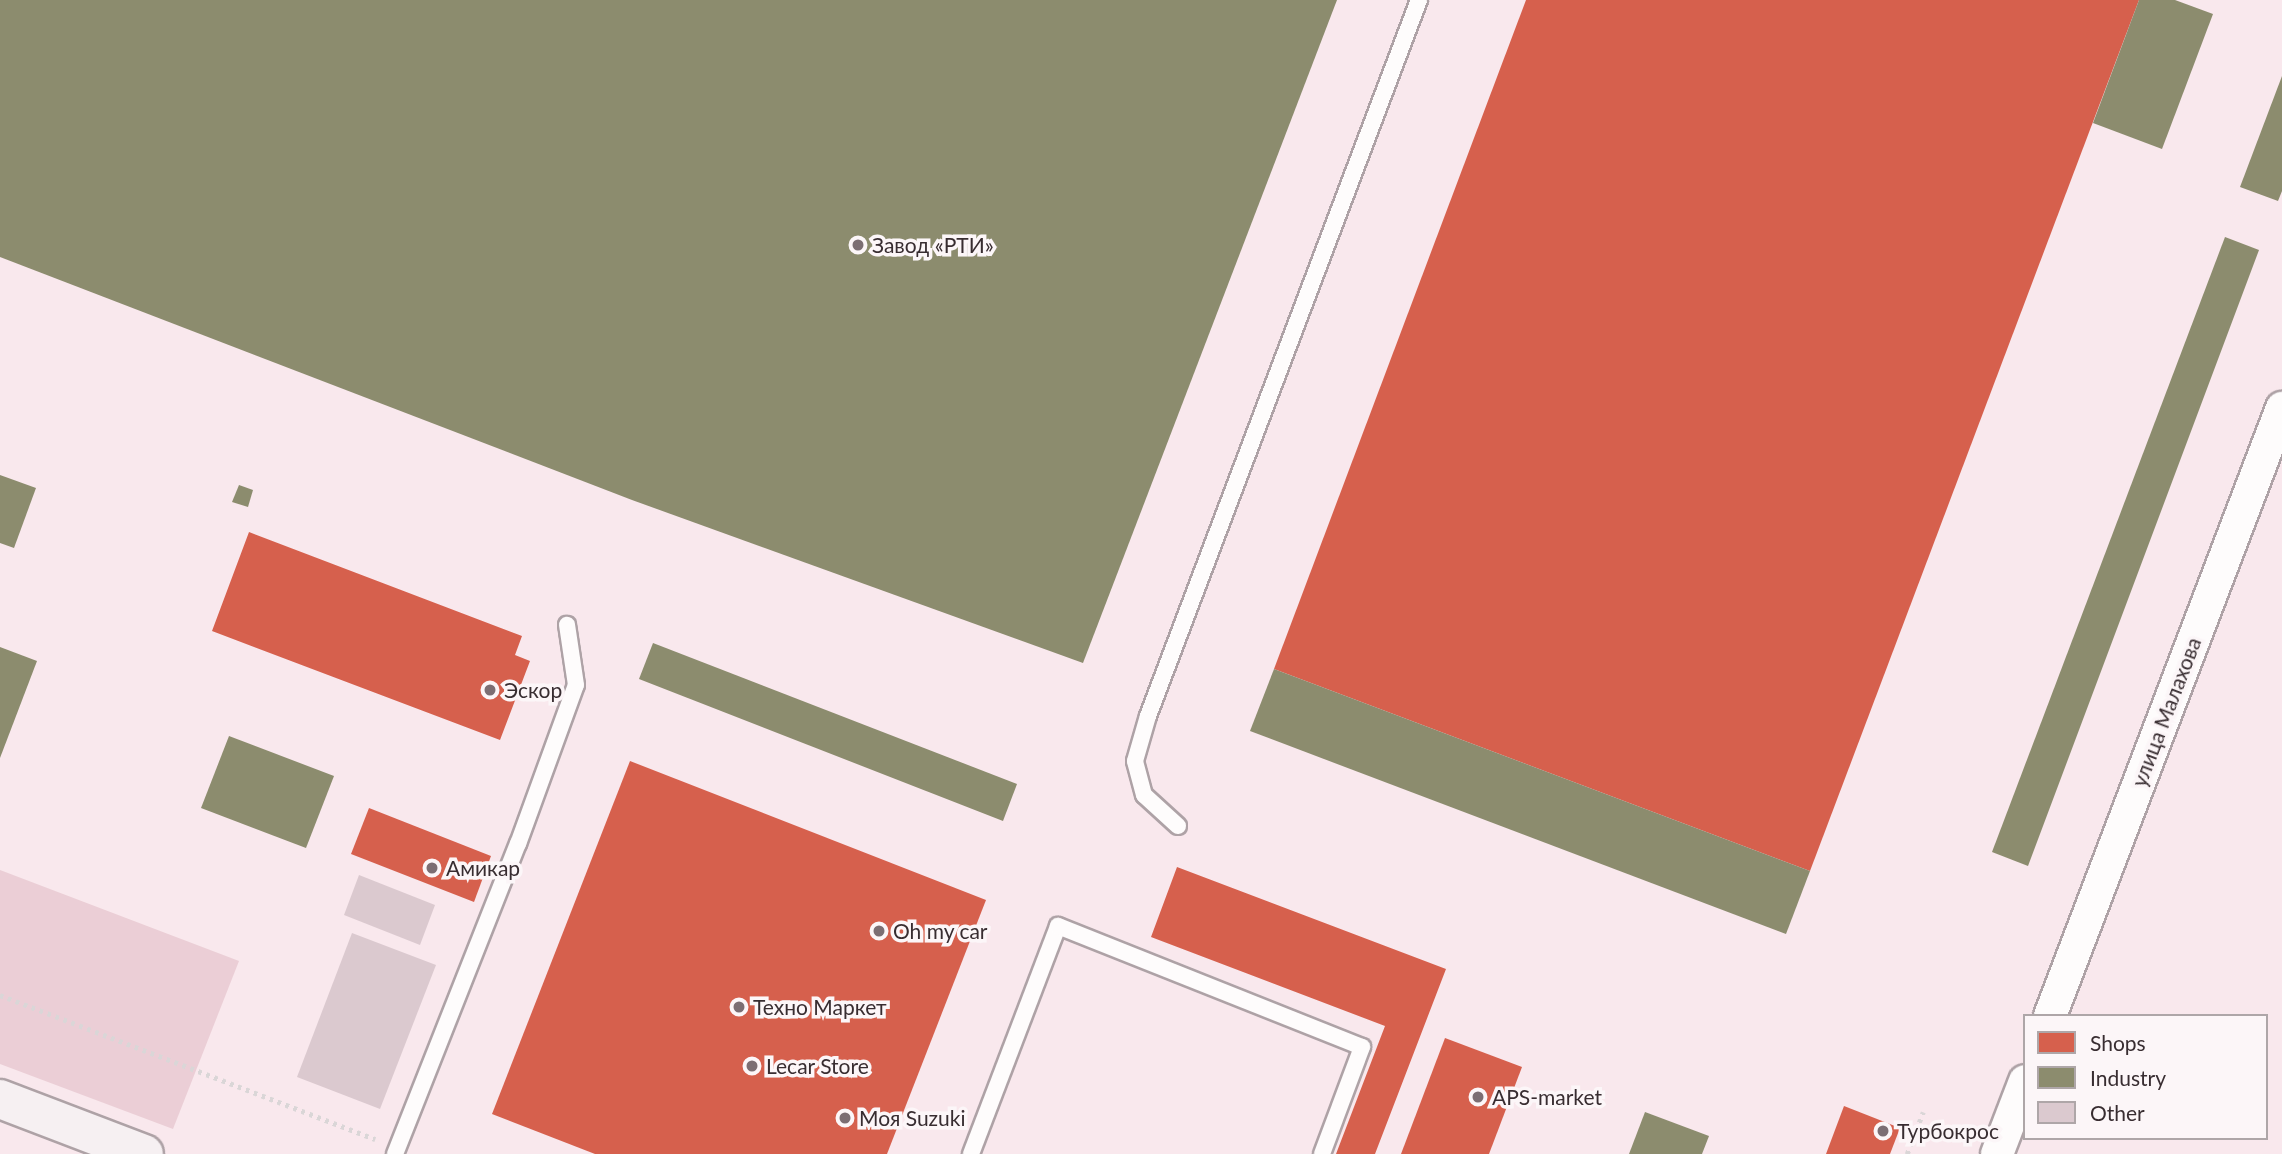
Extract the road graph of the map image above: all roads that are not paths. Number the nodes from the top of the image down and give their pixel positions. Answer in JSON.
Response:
{"nodes":[{"id":1,"x":1419,"y":0,"type":"edge"},
{"id":2,"x":2282,"y":408,"type":"edge"},
{"id":3,"x":567,"y":625,"type":"dead end"},
{"id":4,"x":1178,"y":826,"type":"dead end"},
{"id":5,"x":2050,"y":1014,"type":"edge"},
{"id":6,"x":2023,"y":1085,"type":"edge"},
{"id":7,"x":0,"y":1099,"type":"edge"},
{"id":8,"x":396,"y":1151,"type":"edge"},
{"id":9,"x":144,"y":1154,"type":"edge"},
{"id":10,"x":971,"y":1154,"type":"edge"},
{"id":11,"x":1322,"y":1154,"type":"edge"},
{"id":12,"x":1997,"y":1154,"type":"edge"}],
"edges":[{"from":1,"to":4,"type":"lane"},
{"from":2,"to":5,"type":"street","name":"улица Малахова"},
{"from":3,"to":8,"type":"lane"},
{"from":6,"to":12,"type":"street"},
{"from":7,"to":9,"type":"main road"},
{"from":10,"to":11,"type":"lane"}]}
